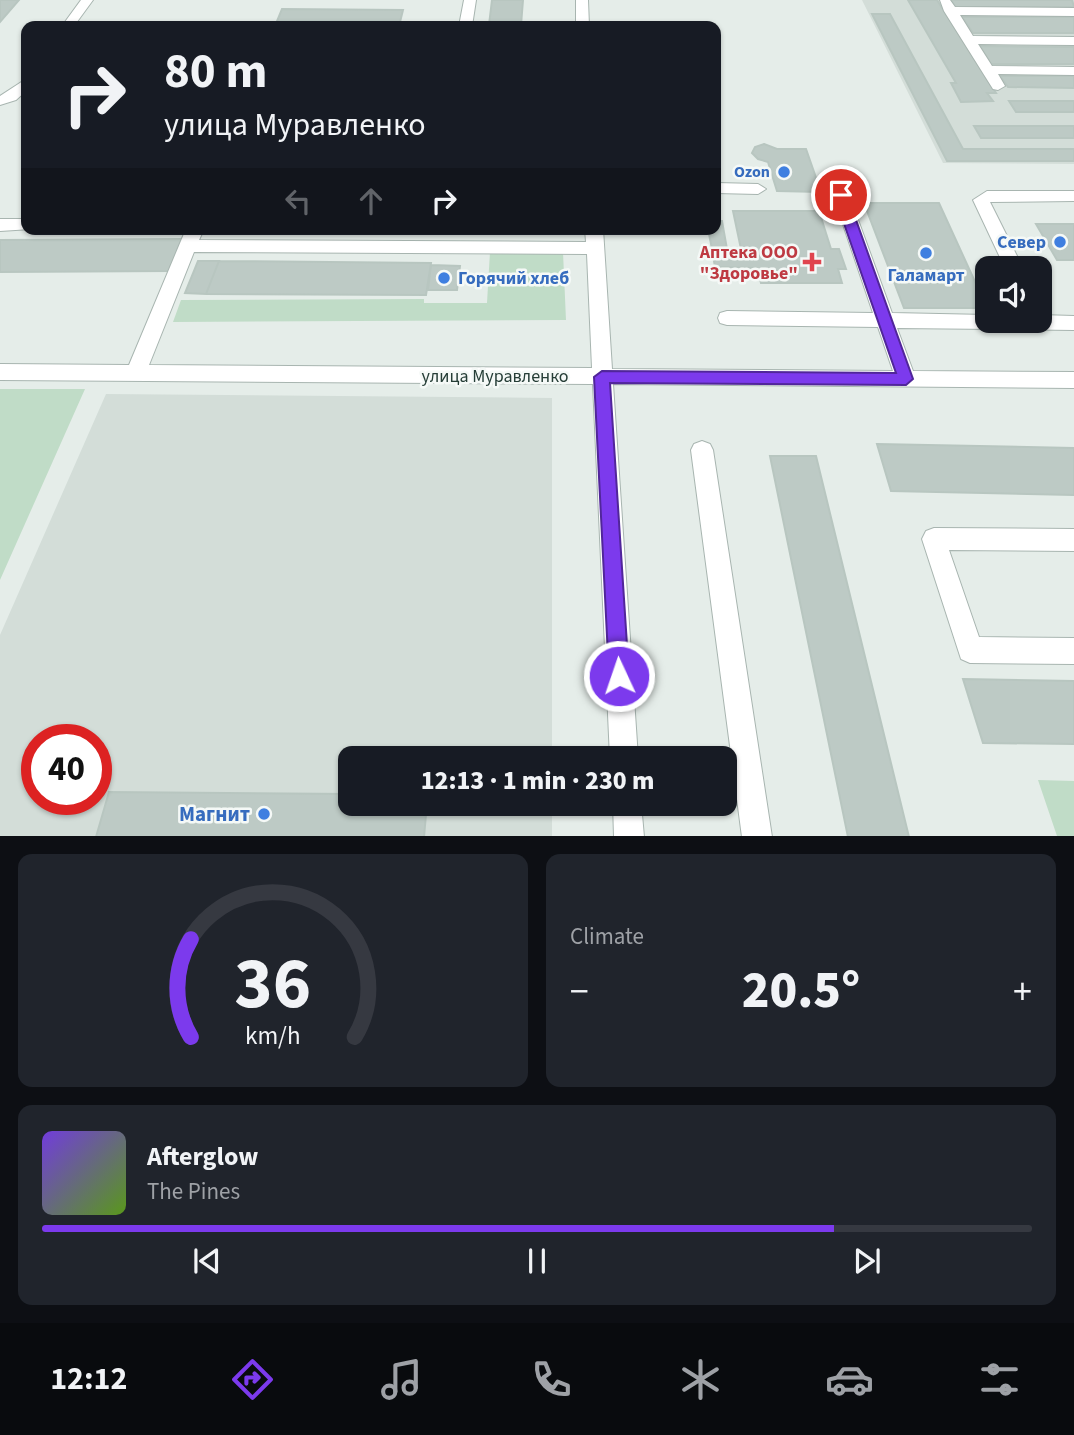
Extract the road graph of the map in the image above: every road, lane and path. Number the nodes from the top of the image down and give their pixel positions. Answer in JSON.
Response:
{"nodes":[{"id":1,"x":87,"y":0,"type":"edge"},
{"id":2,"x":470,"y":0,"type":"edge"},
{"id":3,"x":582,"y":0,"type":"edge"},
{"id":4,"x":947,"y":6,"type":"edge"},
{"id":5,"x":1074,"y":12,"type":"edge"},
{"id":6,"x":72,"y":21,"type":"edge"},
{"id":7,"x":467,"y":21,"type":"edge"},
{"id":8,"x":583,"y":21,"type":"edge"},
{"id":9,"x":969,"y":40,"type":"junction"},
{"id":10,"x":1074,"y":41,"type":"edge"},
{"id":11,"x":988,"y":70,"type":"junction"},
{"id":12,"x":1074,"y":71,"type":"edge"},
{"id":13,"x":998,"y":86,"type":"dead end"},
{"id":14,"x":21,"y":88,"type":"edge"},
{"id":15,"x":0,"y":101,"type":"edge"},
{"id":16,"x":721,"y":188,"type":"edge"},
{"id":17,"x":758,"y":189,"type":"dead end"},
{"id":18,"x":841,"y":195,"type":"dead end"},
{"id":19,"x":1074,"y":196,"type":"edge"},
{"id":20,"x":0,"y":225,"type":"edge"},
{"id":21,"x":21,"y":225,"type":"edge"},
{"id":22,"x":192,"y":238,"type":"edge"},
{"id":23,"x":442,"y":238,"type":"edge"},
{"id":24,"x":594,"y":239,"type":"edge"},
{"id":25,"x":1008,"y":256,"type":"edge"},
{"id":26,"x":727,"y":318,"type":"dead end"},
{"id":27,"x":885,"y":320,"type":"junction"},
{"id":28,"x":975,"y":320,"type":"edge"},
{"id":29,"x":1052,"y":321,"type":"edge"},
{"id":30,"x":1074,"y":323,"type":"edge"},
{"id":31,"x":0,"y":372,"type":"edge"},
{"id":32,"x":136,"y":373,"type":"junction"},
{"id":33,"x":602,"y":377,"type":"junction"},
{"id":34,"x":906,"y":379,"type":"junction"},
{"id":35,"x":1074,"y":380,"type":"edge"},
{"id":36,"x":702,"y":450,"type":"dead end"},
{"id":37,"x":1074,"y":540,"type":"edge"},
{"id":38,"x":1074,"y":651,"type":"edge"},
{"id":39,"x":623,"y":746,"type":"edge"},
{"id":40,"x":628,"y":816,"type":"edge"},
{"id":41,"x":629,"y":836,"type":"edge"},
{"id":42,"x":757,"y":836,"type":"edge"}],
"edges":[{"from":1,"to":6,"type":"street"},
{"from":2,"to":7,"type":"street"},
{"from":3,"to":8,"type":"street"},
{"from":4,"to":5,"type":"street"},
{"from":4,"to":9,"type":"street"},
{"from":9,"to":10,"type":"street"},
{"from":9,"to":11,"type":"street"},
{"from":11,"to":12,"type":"street"},
{"from":11,"to":13,"type":"street"},
{"from":14,"to":15,"type":"street"},
{"from":16,"to":17,"type":"street"},
{"from":18,"to":27,"type":"street"},
{"from":19,"to":25,"type":"street"},
{"from":20,"to":21,"type":"street"},
{"from":22,"to":23,"type":"street"},
{"from":22,"to":32,"type":"street"},
{"from":23,"to":24,"type":"street"},
{"from":24,"to":33,"type":"street"},
{"from":26,"to":27,"type":"street"},
{"from":27,"to":28,"type":"street"},
{"from":27,"to":34,"type":"street"},
{"from":29,"to":30,"type":"street"},
{"from":31,"to":32,"type":"street","name":"улица Муравленко"},
{"from":32,"to":33,"type":"street","name":"улица Муравленко"},
{"from":33,"to":34,"type":"street","name":"улица Муравленко"},
{"from":33,"to":39,"type":"street"},
{"from":34,"to":35,"type":"street","name":"улица Муравленко"},
{"from":36,"to":42,"type":"street"},
{"from":37,"to":38,"type":"street"},
{"from":40,"to":41,"type":"street"}]}
